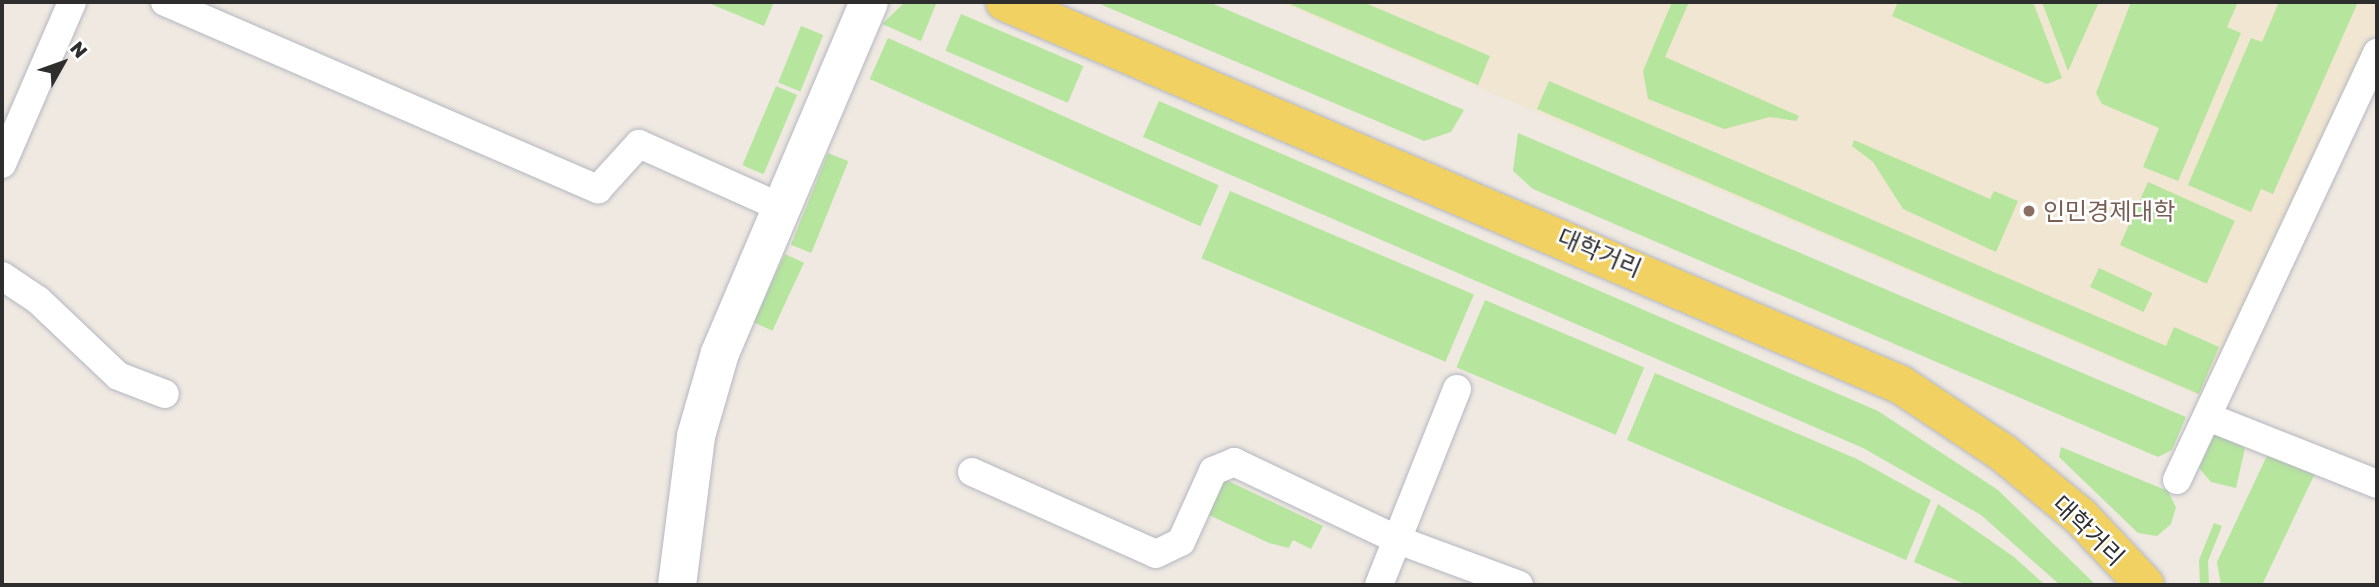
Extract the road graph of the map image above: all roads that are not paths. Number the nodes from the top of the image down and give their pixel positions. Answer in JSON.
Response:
{"nodes":[{"id":1,"x":72,"y":2,"type":"edge"},
{"id":2,"x":165,"y":2,"type":"edge"},
{"id":3,"x":869,"y":2,"type":"edge"},
{"id":4,"x":1005,"y":2,"type":"edge"},
{"id":5,"x":2377,"y":52,"type":"edge"},
{"id":6,"x":2,"y":164,"type":"edge"},
{"id":7,"x":782,"y":208,"type":"junction"},
{"id":8,"x":2,"y":276,"type":"edge"},
{"id":9,"x":1457,"y":389,"type":"dead end"},
{"id":10,"x":165,"y":394,"type":"dead end"},
{"id":11,"x":2208,"y":417,"type":"junction"},
{"id":12,"x":972,"y":472,"type":"dead end"},
{"id":13,"x":2177,"y":480,"type":"dead end"},
{"id":14,"x":2377,"y":484,"type":"edge"},
{"id":15,"x":1398,"y":540,"type":"junction"},
{"id":16,"x":677,"y":585,"type":"edge"},
{"id":17,"x":1379,"y":585,"type":"edge"},
{"id":18,"x":1519,"y":585,"type":"edge"},
{"id":19,"x":2146,"y":585,"type":"edge"}],
"edges":[{"from":1,"to":6,"type":"street"},
{"from":2,"to":7,"type":"street"},
{"from":3,"to":7,"type":"street"},
{"from":4,"to":19,"type":"main road","name":"대학거리"},
{"from":5,"to":11,"type":"street"},
{"from":7,"to":16,"type":"street"},
{"from":8,"to":10,"type":"street"},
{"from":9,"to":15,"type":"street"},
{"from":11,"to":13,"type":"street"},
{"from":11,"to":14,"type":"street"},
{"from":12,"to":15,"type":"street"},
{"from":15,"to":17,"type":"street"},
{"from":15,"to":18,"type":"street"}]}
